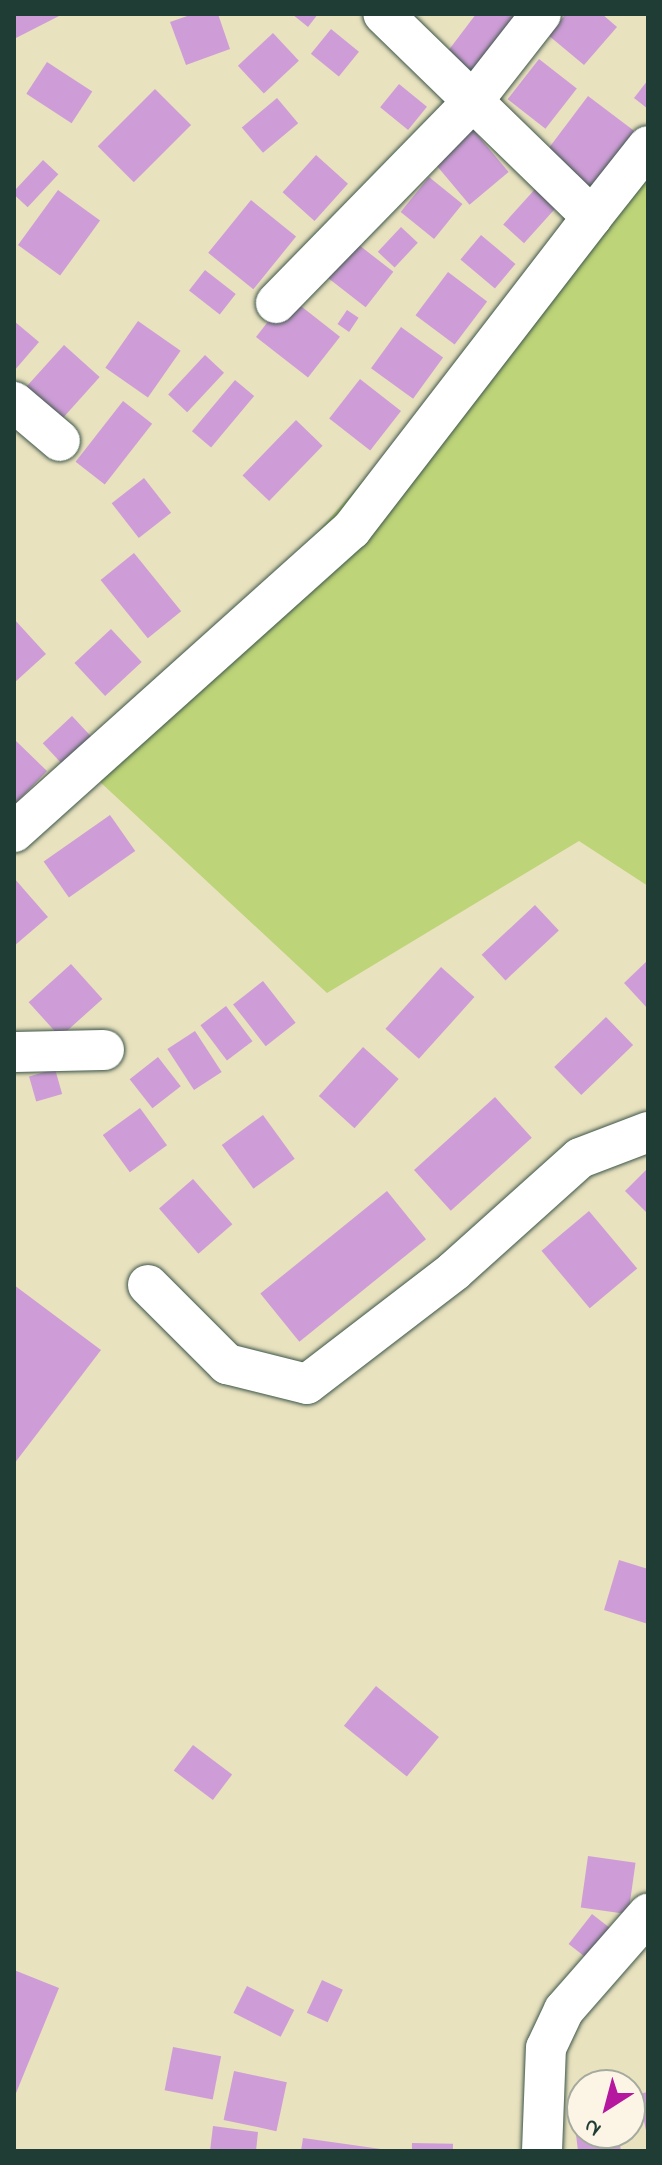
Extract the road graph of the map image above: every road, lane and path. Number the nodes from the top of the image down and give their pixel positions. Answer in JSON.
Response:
{"nodes":[{"id":1,"x":383,"y":14,"type":"edge"},
{"id":2,"x":541,"y":14,"type":"edge"},
{"id":3,"x":473,"y":101,"type":"junction"},
{"id":4,"x":648,"y":146,"type":"edge"},
{"id":5,"x":592,"y":217,"type":"junction"},
{"id":6,"x":276,"y":303,"type":"dead end"},
{"id":7,"x":14,"y":402,"type":"edge"},
{"id":8,"x":60,"y":441,"type":"dead end"},
{"id":9,"x":14,"y":832,"type":"edge"},
{"id":10,"x":104,"y":1050,"type":"dead end"},
{"id":11,"x":14,"y":1052,"type":"edge"},
{"id":12,"x":648,"y":1132,"type":"edge"},
{"id":13,"x":148,"y":1285,"type":"dead end"},
{"id":14,"x":648,"y":1914,"type":"edge"},
{"id":15,"x":542,"y":2151,"type":"edge"}],
"edges":[{"from":1,"to":3,"type":"street"},
{"from":2,"to":3,"type":"street"},
{"from":3,"to":5,"type":"street"},
{"from":3,"to":6,"type":"street"},
{"from":4,"to":5,"type":"street"},
{"from":5,"to":9,"type":"street"},
{"from":7,"to":8,"type":"street"},
{"from":10,"to":11,"type":"street"},
{"from":12,"to":13,"type":"street"},
{"from":14,"to":15,"type":"street"}]}
